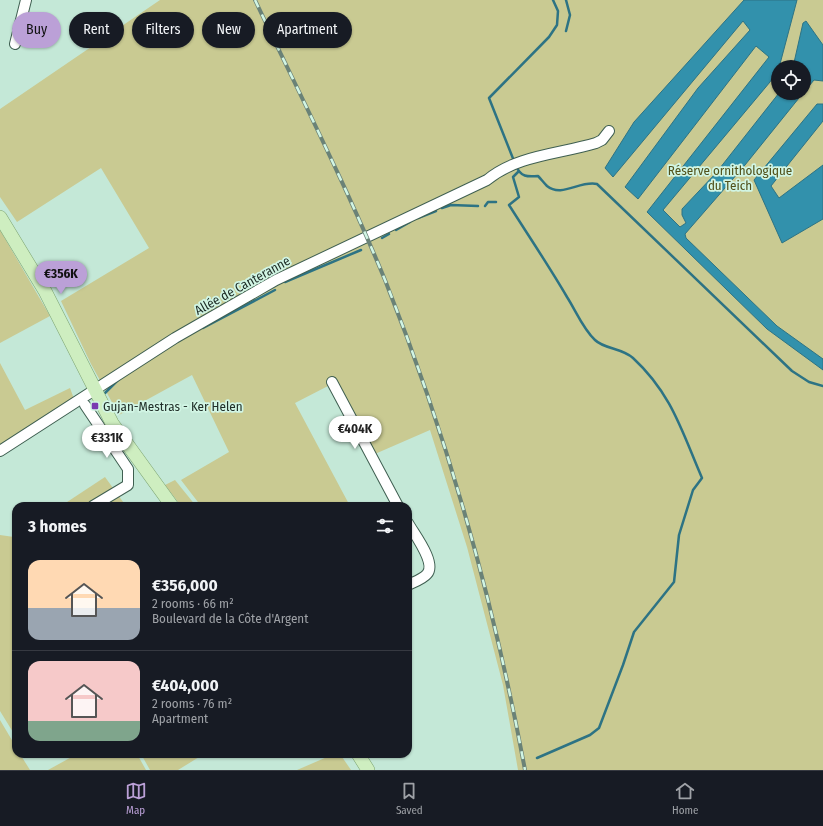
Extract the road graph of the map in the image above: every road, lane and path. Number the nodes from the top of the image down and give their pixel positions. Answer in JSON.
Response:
{"nodes":[{"id":1,"x":26,"y":0,"type":"edge"},
{"id":2,"x":23,"y":12,"type":"edge"},
{"id":3,"x":609,"y":131,"type":"dead end"},
{"id":4,"x":0,"y":217,"type":"edge"},
{"id":5,"x":332,"y":382,"type":"dead end"},
{"id":6,"x":94,"y":389,"type":"junction"},
{"id":7,"x":85,"y":405,"type":"dead end"},
{"id":8,"x":0,"y":451,"type":"edge"},
{"id":9,"x":139,"y":461,"type":"junction"},
{"id":10,"x":128,"y":469,"type":"junction"},
{"id":11,"x":100,"y":502,"type":"edge"},
{"id":12,"x":169,"y":502,"type":"edge"},
{"id":13,"x":396,"y":502,"type":"edge"},
{"id":14,"x":412,"y":530,"type":"edge"},
{"id":15,"x":412,"y":584,"type":"edge"},
{"id":16,"x":360,"y":758,"type":"edge"},
{"id":17,"x":368,"y":770,"type":"edge"}],
"edges":[{"from":1,"to":2,"type":"street"},
{"from":3,"to":6,"type":"street","name":"Allée de Canteranne"},
{"from":4,"to":6,"type":"main road"},
{"from":5,"to":13,"type":"street"},
{"from":6,"to":8,"type":"street","name":"Allée de Canteranne"},
{"from":6,"to":9,"type":"main road"},
{"from":7,"to":10,"type":"street"},
{"from":9,"to":10,"type":"street"},
{"from":9,"to":12,"type":"main road"},
{"from":10,"to":11,"type":"street"},
{"from":14,"to":15,"type":"street"},
{"from":16,"to":17,"type":"main road"}]}
